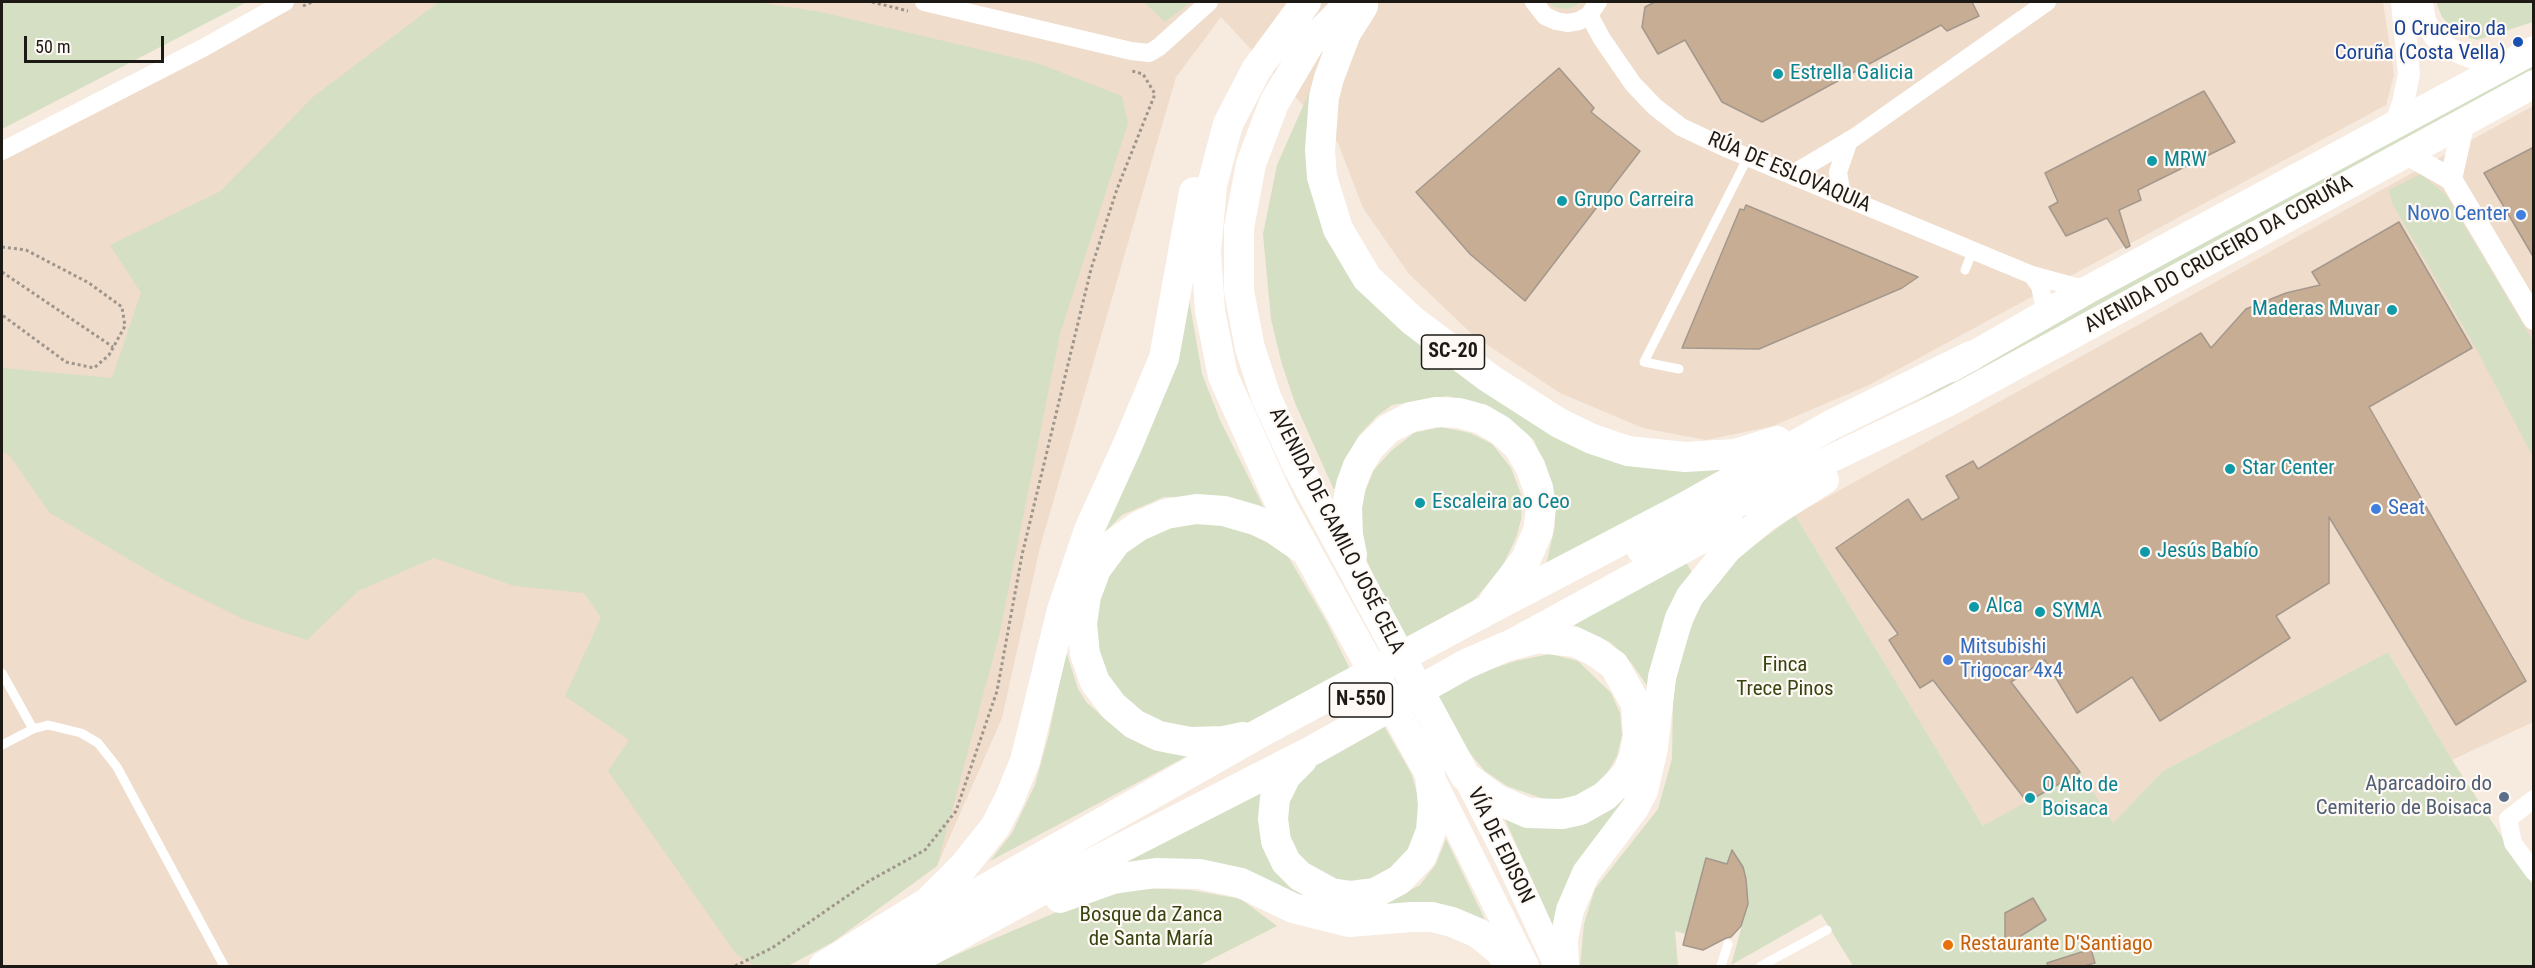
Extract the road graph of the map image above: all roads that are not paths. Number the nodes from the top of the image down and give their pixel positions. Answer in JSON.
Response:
{"nodes":[{"id":1,"x":285,"y":2,"type":"edge"},
{"id":2,"x":1209,"y":2,"type":"edge"},
{"id":3,"x":1306,"y":2,"type":"edge"},
{"id":4,"x":1351,"y":2,"type":"edge"},
{"id":5,"x":1364,"y":2,"type":"edge"},
{"id":6,"x":1534,"y":2,"type":"edge"},
{"id":7,"x":2047,"y":2,"type":"edge"},
{"id":8,"x":2402,"y":2,"type":"edge"},
{"id":9,"x":920,"y":7,"type":"edge"},
{"id":10,"x":1594,"y":8,"type":"edge"},
{"id":11,"x":2421,"y":8,"type":"edge"},
{"id":12,"x":2522,"y":56,"type":"edge"},
{"id":13,"x":2534,"y":84,"type":"edge"},
{"id":14,"x":2464,"y":121,"type":"junction"},
{"id":15,"x":1228,"y":124,"type":"junction"},
{"id":16,"x":2395,"y":125,"type":"junction"},
{"id":17,"x":1849,"y":140,"type":"junction"},
{"id":18,"x":1832,"y":149,"type":"junction"},
{"id":19,"x":2,"y":151,"type":"edge"},
{"id":20,"x":2405,"y":153,"type":"junction"},
{"id":21,"x":1748,"y":157,"type":"junction"},
{"id":22,"x":2453,"y":169,"type":"junction"},
{"id":23,"x":1791,"y":175,"type":"junction"},
{"id":24,"x":1818,"y":186,"type":"junction"},
{"id":25,"x":1842,"y":196,"type":"junction"},
{"id":26,"x":1973,"y":250,"type":"junction"},
{"id":27,"x":1965,"y":270,"type":"dead end"},
{"id":28,"x":2032,"y":275,"type":"junction"},
{"id":29,"x":2087,"y":290,"type":"junction"},
{"id":30,"x":2046,"y":314,"type":"junction"},
{"id":31,"x":2534,"y":319,"type":"edge"},
{"id":32,"x":1971,"y":356,"type":"junction"},
{"id":33,"x":1679,"y":369,"type":"dead end"},
{"id":34,"x":1831,"y":424,"type":"junction"},
{"id":35,"x":1904,"y":425,"type":"junction"},
{"id":36,"x":1861,"y":455,"type":"junction"},
{"id":37,"x":1641,"y":549,"type":"junction"},
{"id":38,"x":1306,"y":551,"type":"junction"},
{"id":39,"x":1357,"y":575,"type":"junction"},
{"id":40,"x":1486,"y":611,"type":"junction"},
{"id":41,"x":1505,"y":647,"type":"junction"},
{"id":42,"x":2,"y":673,"type":"edge"},
{"id":43,"x":1439,"y":728,"type":"joint"},
{"id":44,"x":33,"y":729,"type":"junction"},
{"id":45,"x":1260,"y":733,"type":"junction"},
{"id":46,"x":1412,"y":743,"type":"joint"},
{"id":47,"x":2,"y":746,"type":"edge"},
{"id":48,"x":1313,"y":750,"type":"junction"},
{"id":49,"x":1430,"y":774,"type":"junction"},
{"id":50,"x":1466,"y":776,"type":"junction"},
{"id":51,"x":2534,"y":799,"type":"edge"},
{"id":52,"x":2534,"y":872,"type":"edge"},
{"id":53,"x":1827,"y":930,"type":"dead end"},
{"id":54,"x":962,"y":935,"type":"junction"},
{"id":55,"x":1728,"y":944,"type":"dead end"},
{"id":56,"x":1779,"y":962,"type":"edge"},
{"id":57,"x":224,"y":966,"type":"edge"},
{"id":58,"x":824,"y":966,"type":"edge"},
{"id":59,"x":868,"y":966,"type":"edge"},
{"id":60,"x":902,"y":966,"type":"edge"},
{"id":61,"x":1511,"y":966,"type":"edge"},
{"id":62,"x":1526,"y":966,"type":"edge"},
{"id":63,"x":1557,"y":966,"type":"edge"},
{"id":64,"x":1565,"y":966,"type":"edge"},
{"id":65,"x":1721,"y":966,"type":"edge"},
{"id":66,"x":1761,"y":966,"type":"edge"}],
"edges":[{"from":1,"to":19,"type":"street"},
{"from":2,"to":9,"type":"street"},
{"from":3,"to":15,"type":"highway","name":"AVENIDA DE CAMILO JOSÉ CELA"},
{"from":4,"to":39,"type":"highway","name":"AVENIDA DE CAMILO JOSÉ CELA"},
{"from":5,"to":34,"type":"highway","number":"SC-20"},
{"from":6,"to":10,"type":"street","name":"RÚA DE ESLOVAQUIA"},
{"from":7,"to":17,"type":"street"},
{"from":8,"to":16,"type":"street"},
{"from":10,"to":21,"type":"street","name":"RÚA DE ESLOVAQUIA"},
{"from":11,"to":12,"type":"street"},
{"from":12,"to":16,"type":"main road","name":"AVENIDA DO CRUCEIRO DA CORUÑA"},
{"from":13,"to":14,"type":"main road","name":"AVENIDA DO CRUCEIRO DA CORUÑA"},
{"from":14,"to":20,"type":"main road","name":"AVENIDA DO CRUCEIRO DA CORUÑA"},
{"from":14,"to":22,"type":"street"},
{"from":15,"to":38,"type":"highway","name":"AVENIDA DE CAMILO JOSÉ CELA"},
{"from":15,"to":58,"type":"highway"},
{"from":16,"to":29,"type":"main road","name":"AVENIDA DO CRUCEIRO DA CORUÑA"},
{"from":17,"to":18,"type":"street"},
{"from":17,"to":25,"type":"street"},
{"from":18,"to":23,"type":"street"},
{"from":18,"to":24,"type":"street"},
{"from":20,"to":22,"type":"street"},
{"from":20,"to":35,"type":"main road","name":"AVENIDA DO CRUCEIRO DA CORUÑA"},
{"from":21,"to":23,"type":"street","name":"RÚA DE ESLOVAQUIA"},
{"from":21,"to":33,"type":"lane"},
{"from":22,"to":31,"type":"street"},
{"from":23,"to":24,"type":"street","name":"RÚA DE ESLOVAQUIA"},
{"from":24,"to":25,"type":"street","name":"RÚA DE ESLOVAQUIA"},
{"from":25,"to":26,"type":"street","name":"RÚA DE ESLOVAQUIA"},
{"from":26,"to":27,"type":"lane"},
{"from":26,"to":28,"type":"street","name":"RÚA DE ESLOVAQUIA"},
{"from":28,"to":29,"type":"street","name":"RÚA DE ESLOVAQUIA"},
{"from":28,"to":30,"type":"street"},
{"from":29,"to":30,"type":"main road","name":"AVENIDA DO CRUCEIRO DA CORUÑA"},
{"from":30,"to":32,"type":"main road","name":"AVENIDA DO CRUCEIRO DA CORUÑA"},
{"from":32,"to":34,"type":"highway"},
{"from":32,"to":37,"type":"main road","name":"AVENIDA DO CRUCEIRO DA CORUÑA"},
{"from":34,"to":40,"type":"highway"},
{"from":35,"to":36,"type":"main road"},
{"from":35,"to":37,"type":"main road"},
{"from":36,"to":41,"type":"main road"},
{"from":36,"to":64,"type":"main road"},
{"from":37,"to":59,"type":"highway","number":"N-550"},
{"from":38,"to":45,"type":"highway"},
{"from":38,"to":46,"type":"highway","name":"AVENIDA DE CAMILO JOSÉ CELA"},
{"from":39,"to":40,"type":"highway"},
{"from":39,"to":43,"type":"highway","name":"AVENIDA DE CAMILO JOSÉ CELA"},
{"from":40,"to":45,"type":"highway"},
{"from":41,"to":48,"type":"highway"},
{"from":41,"to":50,"type":"highway"},
{"from":42,"to":44,"type":"lane"},
{"from":43,"to":50,"type":"highway","name":"VÍA DE EDISON"},
{"from":44,"to":47,"type":"lane"},
{"from":44,"to":57,"type":"lane"},
{"from":45,"to":59,"type":"highway"},
{"from":46,"to":49,"type":"highway","name":"VÍA DE EDISON"},
{"from":48,"to":49,"type":"highway"},
{"from":48,"to":54,"type":"highway"},
{"from":49,"to":62,"type":"main road","name":"VÍA DE EDISON"},
{"from":50,"to":63,"type":"main road","name":"VÍA DE EDISON"},
{"from":51,"to":52,"type":"street"},
{"from":53,"to":56,"type":"lane"},
{"from":54,"to":60,"type":"highway"},
{"from":54,"to":61,"type":"highway"},
{"from":55,"to":65,"type":"lane"},
{"from":56,"to":66,"type":"lane"}]}
